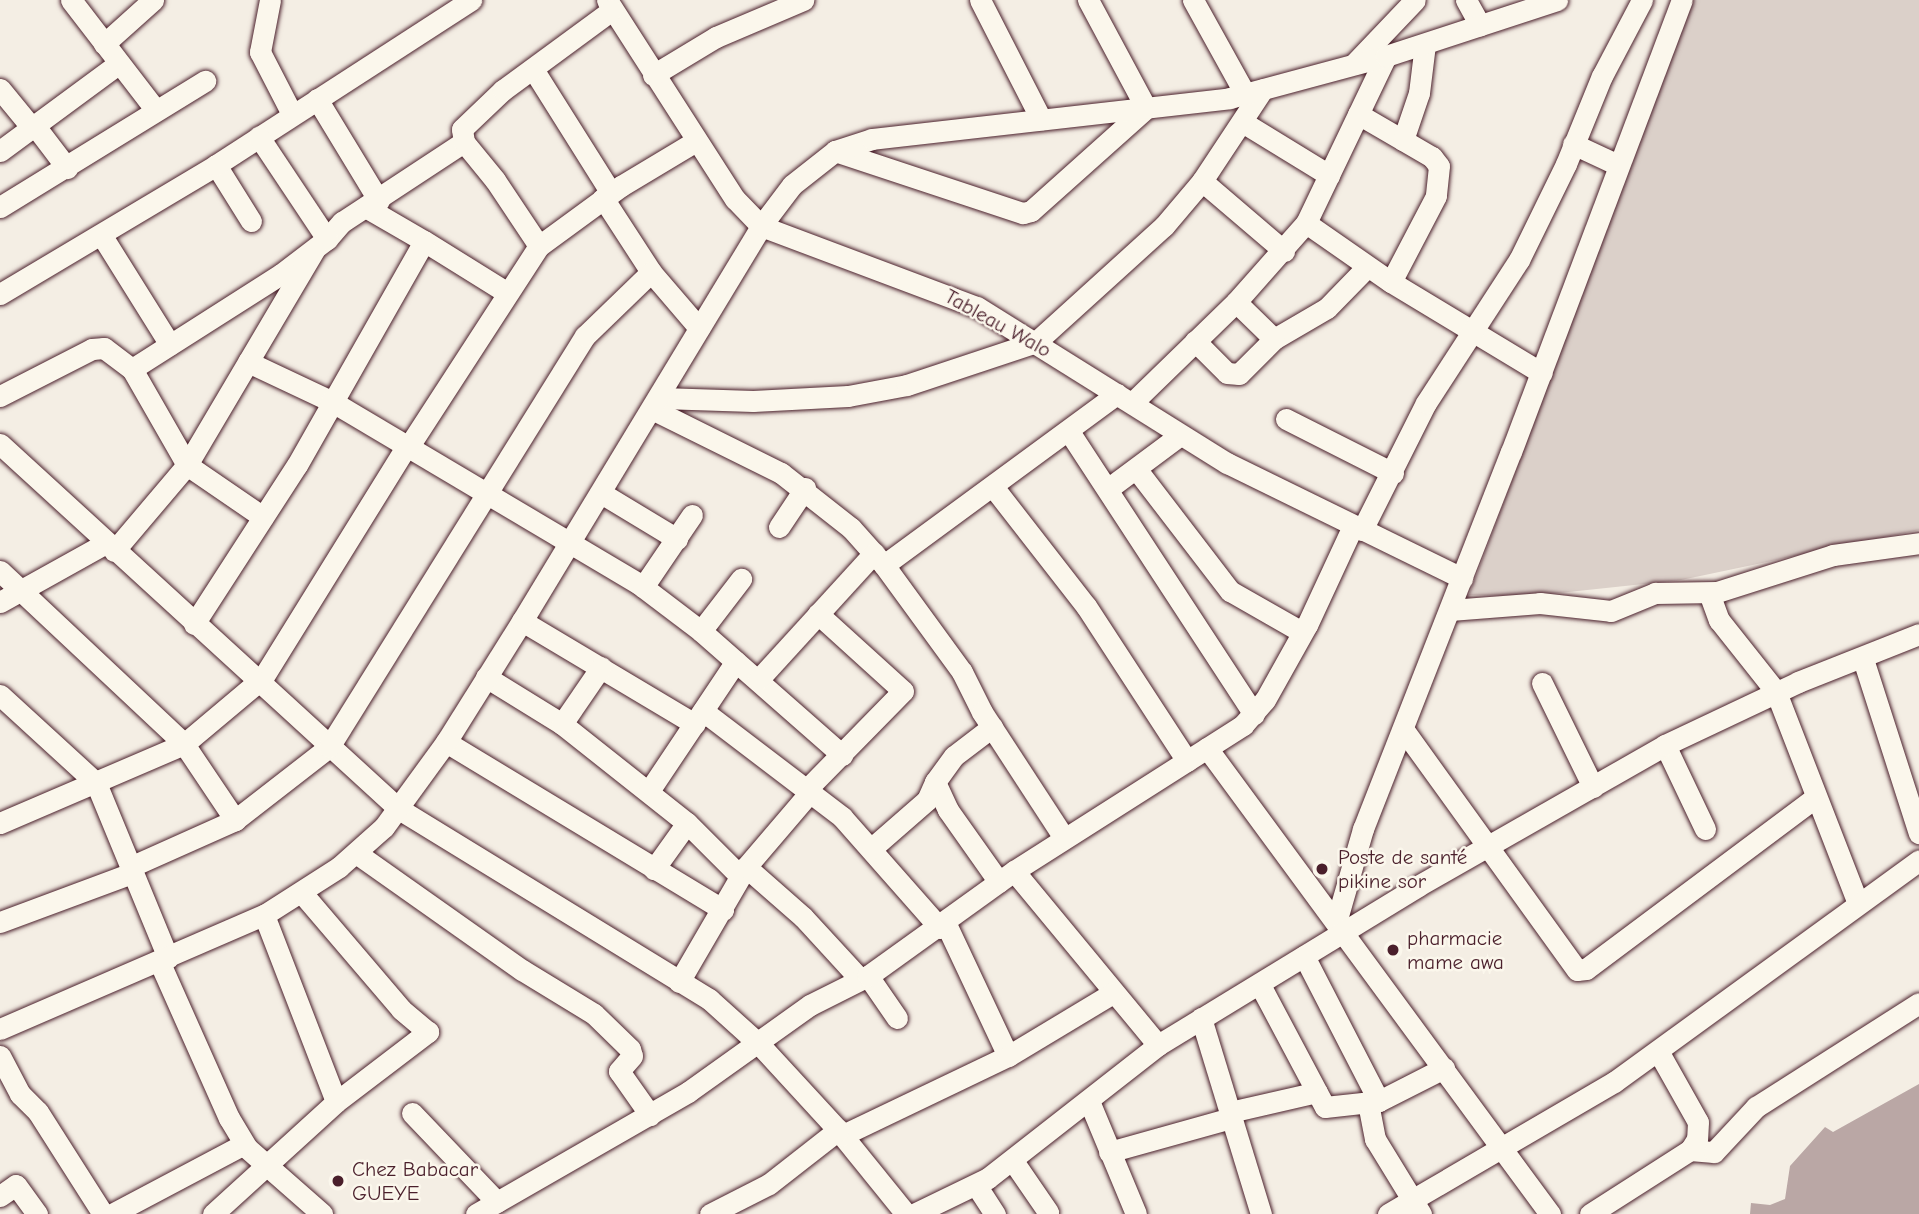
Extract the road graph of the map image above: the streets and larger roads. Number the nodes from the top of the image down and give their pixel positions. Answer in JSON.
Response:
{"nodes":[{"id":1,"x":71,"y":0,"type":"edge"},
{"id":2,"x":153,"y":0,"type":"edge"},
{"id":3,"x":270,"y":0,"type":"edge"},
{"id":4,"x":471,"y":0,"type":"edge"},
{"id":5,"x":803,"y":0,"type":"edge"},
{"id":6,"x":980,"y":0,"type":"edge"},
{"id":7,"x":1088,"y":0,"type":"edge"},
{"id":8,"x":1193,"y":0,"type":"edge"},
{"id":9,"x":1415,"y":0,"type":"edge"},
{"id":10,"x":1466,"y":0,"type":"edge"},
{"id":11,"x":1558,"y":0,"type":"edge"},
{"id":12,"x":1642,"y":0,"type":"edge"},
{"id":13,"x":1678,"y":1,"type":"edge"},
{"id":14,"x":779,"y":4,"type":"edge"},
{"id":15,"x":609,"y":5,"type":"edge"},
{"id":16,"x":1480,"y":25,"type":"junction"},
{"id":17,"x":104,"y":44,"type":"junction"},
{"id":18,"x":1425,"y":44,"type":"junction"},
{"id":19,"x":1386,"y":56,"type":"junction"},
{"id":20,"x":118,"y":64,"type":"junction"},
{"id":21,"x":1352,"y":66,"type":"junction"},
{"id":22,"x":533,"y":69,"type":"junction"},
{"id":23,"x":653,"y":75,"type":"junction"},
{"id":24,"x":205,"y":81,"type":"dead end"},
{"id":25,"x":0,"y":89,"type":"edge"},
{"id":26,"x":1254,"y":92,"type":"junction"},
{"id":27,"x":317,"y":99,"type":"junction"},
{"id":28,"x":1146,"y":108,"type":"junction"},
{"id":29,"x":155,"y":109,"type":"junction"},
{"id":30,"x":292,"y":114,"type":"junction"},
{"id":31,"x":1358,"y":114,"type":"junction"},
{"id":32,"x":1041,"y":119,"type":"junction"},
{"id":33,"x":1244,"y":124,"type":"junction"},
{"id":34,"x":34,"y":127,"type":"junction"},
{"id":35,"x":259,"y":137,"type":"junction"},
{"id":36,"x":1403,"y":140,"type":"junction"},
{"id":37,"x":696,"y":141,"type":"junction"},
{"id":38,"x":464,"y":142,"type":"junction"},
{"id":39,"x":1573,"y":144,"type":"junction"},
{"id":40,"x":0,"y":151,"type":"edge"},
{"id":41,"x":835,"y":151,"type":"junction"},
{"id":42,"x":216,"y":165,"type":"junction"},
{"id":43,"x":1618,"y":165,"type":"junction"},
{"id":44,"x":67,"y":168,"type":"junction"},
{"id":45,"x":1329,"y":175,"type":"junction"},
{"id":46,"x":1202,"y":181,"type":"junction"},
{"id":47,"x":607,"y":196,"type":"junction"},
{"id":48,"x":373,"y":205,"type":"junction"},
{"id":49,"x":0,"y":207,"type":"edge"},
{"id":50,"x":251,"y":221,"type":"dead end"},
{"id":51,"x":1306,"y":223,"type":"junction"},
{"id":52,"x":761,"y":226,"type":"junction"},
{"id":53,"x":102,"y":236,"type":"junction"},
{"id":54,"x":424,"y":241,"type":"junction"},
{"id":55,"x":320,"y":244,"type":"junction"},
{"id":56,"x":538,"y":246,"type":"junction"},
{"id":57,"x":1284,"y":251,"type":"junction"},
{"id":58,"x":1367,"y":267,"type":"junction"},
{"id":59,"x":651,"y":272,"type":"junction"},
{"id":60,"x":1391,"y":282,"type":"junction"},
{"id":61,"x":506,"y":292,"type":"junction"},
{"id":62,"x":0,"y":294,"type":"edge"},
{"id":63,"x":1236,"y":302,"type":"junction"},
{"id":64,"x":699,"y":328,"type":"junction"},
{"id":65,"x":1475,"y":332,"type":"junction"},
{"id":66,"x":1274,"y":339,"type":"junction"},
{"id":67,"x":1195,"y":341,"type":"junction"},
{"id":68,"x":1036,"y":342,"type":"junction"},
{"id":69,"x":170,"y":345,"type":"junction"},
{"id":70,"x":248,"y":362,"type":"junction"},
{"id":71,"x":132,"y":369,"type":"junction"},
{"id":72,"x":1542,"y":373,"type":"junction"},
{"id":73,"x":0,"y":396,"type":"edge"},
{"id":74,"x":1124,"y":399,"type":"junction"},
{"id":75,"x":331,"y":401,"type":"junction"},
{"id":76,"x":657,"y":404,"type":"junction"},
{"id":77,"x":1286,"y":419,"type":"dead end"},
{"id":78,"x":1070,"y":432,"type":"junction"},
{"id":79,"x":1180,"y":435,"type":"junction"},
{"id":80,"x":0,"y":444,"type":"edge"},
{"id":81,"x":408,"y":445,"type":"junction"},
{"id":82,"x":187,"y":465,"type":"junction"},
{"id":83,"x":1137,"y":470,"type":"junction"},
{"id":84,"x":1394,"y":472,"type":"junction"},
{"id":85,"x":805,"y":488,"type":"junction"},
{"id":86,"x":994,"y":488,"type":"junction"},
{"id":87,"x":1109,"y":488,"type":"junction"},
{"id":88,"x":601,"y":492,"type":"junction"},
{"id":89,"x":489,"y":493,"type":"junction"},
{"id":90,"x":692,"y":515,"type":"dead end"},
{"id":91,"x":263,"y":517,"type":"junction"},
{"id":92,"x":779,"y":527,"type":"dead end"},
{"id":93,"x":1357,"y":528,"type":"junction"},
{"id":94,"x":677,"y":539,"type":"junction"},
{"id":95,"x":570,"y":540,"type":"junction"},
{"id":96,"x":1919,"y":543,"type":"edge"},
{"id":97,"x":110,"y":547,"type":"junction"},
{"id":98,"x":879,"y":559,"type":"junction"},
{"id":99,"x":0,"y":571,"type":"edge"},
{"id":100,"x":1462,"y":578,"type":"junction"},
{"id":101,"x":741,"y":579,"type":"dead end"},
{"id":102,"x":643,"y":587,"type":"junction"},
{"id":103,"x":21,"y":589,"type":"junction"},
{"id":104,"x":1709,"y":593,"type":"junction"},
{"id":105,"x":0,"y":602,"type":"edge"},
{"id":106,"x":1450,"y":611,"type":"junction"},
{"id":107,"x":818,"y":614,"type":"junction"},
{"id":108,"x":522,"y":621,"type":"junction"},
{"id":109,"x":194,"y":624,"type":"junction"},
{"id":110,"x":701,"y":631,"type":"junction"},
{"id":111,"x":1302,"y":632,"type":"junction"},
{"id":112,"x":1919,"y":634,"type":"edge"},
{"id":113,"x":1863,"y":659,"type":"junction"},
{"id":114,"x":736,"y":661,"type":"junction"},
{"id":115,"x":601,"y":667,"type":"junction"},
{"id":116,"x":486,"y":677,"type":"junction"},
{"id":117,"x":758,"y":680,"type":"junction"},
{"id":118,"x":259,"y":683,"type":"junction"},
{"id":119,"x":1542,"y":683,"type":"dead end"},
{"id":120,"x":1776,"y":692,"type":"junction"},
{"id":121,"x":0,"y":695,"type":"edge"},
{"id":122,"x":1254,"y":714,"type":"junction"},
{"id":123,"x":699,"y":717,"type":"junction"},
{"id":124,"x":562,"y":723,"type":"junction"},
{"id":125,"x":992,"y":727,"type":"junction"},
{"id":126,"x":1403,"y":729,"type":"junction"},
{"id":127,"x":446,"y":742,"type":"junction"},
{"id":128,"x":184,"y":744,"type":"junction"},
{"id":129,"x":1665,"y":745,"type":"junction"},
{"id":130,"x":329,"y":747,"type":"junction"},
{"id":131,"x":1207,"y":748,"type":"junction"},
{"id":132,"x":842,"y":755,"type":"junction"},
{"id":133,"x":1187,"y":761,"type":"junction"},
{"id":134,"x":935,"y":782,"type":"junction"},
{"id":135,"x":96,"y":783,"type":"junction"},
{"id":136,"x":1593,"y":787,"type":"junction"},
{"id":137,"x":808,"y":791,"type":"junction"},
{"id":138,"x":649,"y":792,"type":"junction"},
{"id":139,"x":1816,"y":797,"type":"junction"},
{"id":140,"x":399,"y":809,"type":"junction"},
{"id":141,"x":236,"y":820,"type":"junction"},
{"id":142,"x":0,"y":822,"type":"edge"},
{"id":143,"x":687,"y":824,"type":"junction"},
{"id":144,"x":1705,"y":829,"type":"dead end"},
{"id":145,"x":1919,"y":832,"type":"edge"},
{"id":146,"x":1064,"y":838,"type":"junction"},
{"id":147,"x":872,"y":848,"type":"junction"},
{"id":148,"x":1486,"y":848,"type":"junction"},
{"id":149,"x":356,"y":853,"type":"junction"},
{"id":150,"x":1919,"y":860,"type":"edge"},
{"id":151,"x":654,"y":869,"type":"junction"},
{"id":152,"x":131,"y":870,"type":"junction"},
{"id":153,"x":743,"y":872,"type":"junction"},
{"id":154,"x":1006,"y":877,"type":"junction"},
{"id":155,"x":302,"y":893,"type":"junction"},
{"id":156,"x":1857,"y":901,"type":"junction"},
{"id":157,"x":723,"y":910,"type":"junction"},
{"id":158,"x":264,"y":915,"type":"junction"},
{"id":159,"x":0,"y":922,"type":"edge"},
{"id":160,"x":943,"y":925,"type":"junction"},
{"id":161,"x":1340,"y":925,"type":"junction"},
{"id":162,"x":1304,"y":956,"type":"junction"},
{"id":163,"x":164,"y":960,"type":"junction"},
{"id":164,"x":864,"y":977,"type":"junction"},
{"id":165,"x":679,"y":982,"type":"junction"},
{"id":166,"x":1260,"y":985,"type":"junction"},
{"id":167,"x":1113,"y":993,"type":"junction"},
{"id":168,"x":1919,"y":1003,"type":"edge"},
{"id":169,"x":897,"y":1018,"type":"dead end"},
{"id":170,"x":1201,"y":1018,"type":"junction"},
{"id":171,"x":0,"y":1029,"type":"edge"},
{"id":172,"x":759,"y":1044,"type":"junction"},
{"id":173,"x":1158,"y":1045,"type":"junction"},
{"id":174,"x":1658,"y":1051,"type":"junction"},
{"id":175,"x":0,"y":1056,"type":"edge"},
{"id":176,"x":1008,"y":1056,"type":"junction"},
{"id":177,"x":1444,"y":1068,"type":"junction"},
{"id":178,"x":1317,"y":1091,"type":"junction"},
{"id":179,"x":1089,"y":1101,"type":"junction"},
{"id":180,"x":336,"y":1102,"type":"junction"},
{"id":181,"x":1373,"y":1102,"type":"junction"},
{"id":182,"x":412,"y":1113,"type":"dead end"},
{"id":183,"x":650,"y":1115,"type":"junction"},
{"id":184,"x":1231,"y":1115,"type":"junction"},
{"id":185,"x":841,"y":1133,"type":"junction"},
{"id":186,"x":244,"y":1144,"type":"junction"},
{"id":187,"x":1502,"y":1147,"type":"junction"},
{"id":188,"x":1690,"y":1150,"type":"junction"},
{"id":189,"x":1108,"y":1152,"type":"junction"},
{"id":190,"x":1013,"y":1161,"type":"junction"},
{"id":191,"x":264,"y":1165,"type":"junction"},
{"id":192,"x":976,"y":1185,"type":"junction"},
{"id":193,"x":0,"y":1196,"type":"edge"},
{"id":194,"x":497,"y":1202,"type":"junction"},
{"id":195,"x":1416,"y":1207,"type":"edge"},
{"id":196,"x":127,"y":1211,"type":"edge"},
{"id":197,"x":1048,"y":1212,"type":"edge"},
{"id":198,"x":905,"y":1213,"type":"edge"},
{"id":199,"x":37,"y":1214,"type":"edge"},
{"id":200,"x":103,"y":1214,"type":"edge"},
{"id":201,"x":213,"y":1214,"type":"edge"},
{"id":202,"x":322,"y":1214,"type":"edge"},
{"id":203,"x":477,"y":1214,"type":"edge"},
{"id":204,"x":709,"y":1214,"type":"edge"},
{"id":205,"x":995,"y":1214,"type":"edge"},
{"id":206,"x":1136,"y":1214,"type":"edge"},
{"id":207,"x":1261,"y":1214,"type":"edge"},
{"id":208,"x":1388,"y":1214,"type":"edge"},
{"id":209,"x":1550,"y":1214,"type":"edge"},
{"id":210,"x":1590,"y":1214,"type":"edge"}],
"edges":[{"from":1,"to":17,"type":"street"},
{"from":2,"to":17,"type":"street"},
{"from":3,"to":30,"type":"street"},
{"from":4,"to":27,"type":"street"},
{"from":5,"to":14,"type":"street"},
{"from":6,"to":32,"type":"street"},
{"from":7,"to":28,"type":"street"},
{"from":8,"to":26,"type":"street"},
{"from":9,"to":21,"type":"street"},
{"from":10,"to":16,"type":"street"},
{"from":11,"to":16,"type":"street"},
{"from":12,"to":39,"type":"street"},
{"from":13,"to":43,"type":"street"},
{"from":14,"to":23,"type":"street"},
{"from":15,"to":22,"type":"street"},
{"from":15,"to":23,"type":"street","name":"Tableau Walo"},
{"from":16,"to":18,"type":"street"},
{"from":17,"to":20,"type":"street"},
{"from":18,"to":19,"type":"street"},
{"from":18,"to":36,"type":"street"},
{"from":19,"to":21,"type":"street"},
{"from":19,"to":31,"type":"street"},
{"from":20,"to":29,"type":"street"},
{"from":20,"to":34,"type":"street"},
{"from":21,"to":26,"type":"street"},
{"from":22,"to":38,"type":"street"},
{"from":22,"to":47,"type":"street"},
{"from":23,"to":37,"type":"street","name":"Tableau Walo"},
{"from":24,"to":29,"type":"street"},
{"from":25,"to":34,"type":"street"},
{"from":26,"to":28,"type":"street"},
{"from":26,"to":33,"type":"street"},
{"from":27,"to":30,"type":"street"},
{"from":27,"to":48,"type":"street"},
{"from":28,"to":32,"type":"street"},
{"from":28,"to":41,"type":"street"},
{"from":29,"to":44,"type":"street"},
{"from":30,"to":35,"type":"street"},
{"from":31,"to":36,"type":"street"},
{"from":31,"to":45,"type":"street"},
{"from":32,"to":41,"type":"street"},
{"from":33,"to":45,"type":"street"},
{"from":33,"to":46,"type":"street"},
{"from":34,"to":40,"type":"street"},
{"from":34,"to":44,"type":"street"},
{"from":35,"to":42,"type":"street"},
{"from":35,"to":55,"type":"street"},
{"from":36,"to":60,"type":"street"},
{"from":37,"to":47,"type":"street"},
{"from":37,"to":52,"type":"street","name":"Tableau Walo"},
{"from":38,"to":48,"type":"street"},
{"from":38,"to":56,"type":"street"},
{"from":39,"to":43,"type":"street"},
{"from":39,"to":65,"type":"street"},
{"from":41,"to":52,"type":"street"},
{"from":42,"to":50,"type":"street"},
{"from":42,"to":53,"type":"street"},
{"from":43,"to":72,"type":"street"},
{"from":44,"to":49,"type":"street"},
{"from":45,"to":51,"type":"street"},
{"from":46,"to":57,"type":"street"},
{"from":46,"to":68,"type":"street"},
{"from":47,"to":56,"type":"street"},
{"from":47,"to":59,"type":"street"},
{"from":48,"to":54,"type":"street"},
{"from":48,"to":55,"type":"street"},
{"from":51,"to":57,"type":"street"},
{"from":51,"to":58,"type":"street"},
{"from":52,"to":64,"type":"street"},
{"from":52,"to":68,"type":"street","name":"Tableau Walo"},
{"from":53,"to":62,"type":"street"},
{"from":53,"to":69,"type":"street"},
{"from":54,"to":61,"type":"street"},
{"from":54,"to":75,"type":"street"},
{"from":55,"to":69,"type":"street"},
{"from":55,"to":70,"type":"street"},
{"from":56,"to":61,"type":"street"},
{"from":57,"to":63,"type":"street"},
{"from":58,"to":60,"type":"street"},
{"from":58,"to":66,"type":"street"},
{"from":59,"to":64,"type":"street"},
{"from":59,"to":89,"type":"street"},
{"from":60,"to":65,"type":"street"},
{"from":61,"to":81,"type":"street"},
{"from":63,"to":66,"type":"street"},
{"from":63,"to":67,"type":"street"},
{"from":64,"to":76,"type":"street"},
{"from":65,"to":72,"type":"street"},
{"from":65,"to":84,"type":"street"},
{"from":66,"to":67,"type":"street"},
{"from":67,"to":74,"type":"street"},
{"from":68,"to":74,"type":"street","name":"Tableau Walo"},
{"from":68,"to":76,"type":"street"},
{"from":69,"to":71,"type":"street"},
{"from":70,"to":75,"type":"street"},
{"from":70,"to":82,"type":"street"},
{"from":71,"to":73,"type":"street"},
{"from":71,"to":82,"type":"street"},
{"from":72,"to":100,"type":"street"},
{"from":74,"to":78,"type":"street"},
{"from":74,"to":79,"type":"street","name":"Tableau Walo"},
{"from":75,"to":81,"type":"street"},
{"from":75,"to":91,"type":"street"},
{"from":76,"to":85,"type":"street"},
{"from":76,"to":88,"type":"street"},
{"from":77,"to":84,"type":"street"},
{"from":78,"to":86,"type":"street"},
{"from":78,"to":87,"type":"street"},
{"from":79,"to":83,"type":"street"},
{"from":79,"to":93,"type":"street","name":"Tableau Walo"},
{"from":80,"to":97,"type":"street"},
{"from":81,"to":89,"type":"street"},
{"from":81,"to":118,"type":"street"},
{"from":82,"to":91,"type":"street"},
{"from":82,"to":97,"type":"street"},
{"from":83,"to":87,"type":"street"},
{"from":83,"to":111,"type":"street"},
{"from":84,"to":93,"type":"street"},
{"from":85,"to":92,"type":"street"},
{"from":85,"to":98,"type":"street"},
{"from":86,"to":98,"type":"street"},
{"from":86,"to":133,"type":"street"},
{"from":87,"to":122,"type":"street"},
{"from":88,"to":94,"type":"street"},
{"from":88,"to":95,"type":"street"},
{"from":89,"to":95,"type":"street"},
{"from":89,"to":130,"type":"street"},
{"from":90,"to":94,"type":"street"},
{"from":91,"to":109,"type":"street"},
{"from":93,"to":100,"type":"street","name":"Tableau Walo"},
{"from":93,"to":111,"type":"street"},
{"from":94,"to":102,"type":"street"},
{"from":95,"to":102,"type":"street"},
{"from":95,"to":108,"type":"street"},
{"from":96,"to":104,"type":"street"},
{"from":97,"to":103,"type":"street"},
{"from":97,"to":109,"type":"street"},
{"from":98,"to":107,"type":"street"},
{"from":98,"to":125,"type":"street"},
{"from":99,"to":103,"type":"street"},
{"from":100,"to":106,"type":"street"},
{"from":101,"to":110,"type":"street"},
{"from":102,"to":110,"type":"street"},
{"from":103,"to":105,"type":"street"},
{"from":103,"to":128,"type":"street"},
{"from":104,"to":106,"type":"street"},
{"from":104,"to":120,"type":"street"},
{"from":106,"to":126,"type":"street"},
{"from":107,"to":117,"type":"street"},
{"from":107,"to":132,"type":"street"},
{"from":108,"to":115,"type":"street"},
{"from":108,"to":116,"type":"street"},
{"from":109,"to":118,"type":"street"},
{"from":110,"to":114,"type":"street"},
{"from":111,"to":122,"type":"street"},
{"from":112,"to":113,"type":"street"},
{"from":113,"to":120,"type":"street"},
{"from":113,"to":145,"type":"street"},
{"from":114,"to":117,"type":"street"},
{"from":114,"to":123,"type":"street"},
{"from":115,"to":123,"type":"street"},
{"from":115,"to":124,"type":"street"},
{"from":116,"to":124,"type":"street"},
{"from":116,"to":127,"type":"street"},
{"from":117,"to":132,"type":"street"},
{"from":118,"to":128,"type":"street"},
{"from":118,"to":130,"type":"street"},
{"from":119,"to":136,"type":"street"},
{"from":120,"to":129,"type":"street"},
{"from":120,"to":139,"type":"street"},
{"from":121,"to":135,"type":"street"},
{"from":122,"to":131,"type":"street"},
{"from":123,"to":137,"type":"street"},
{"from":123,"to":138,"type":"street"},
{"from":124,"to":138,"type":"street"},
{"from":125,"to":134,"type":"street"},
{"from":125,"to":146,"type":"street"},
{"from":126,"to":148,"type":"street"},
{"from":126,"to":161,"type":"street"},
{"from":127,"to":140,"type":"street"},
{"from":127,"to":151,"type":"street"},
{"from":128,"to":135,"type":"street"},
{"from":128,"to":141,"type":"street"},
{"from":129,"to":136,"type":"street"},
{"from":129,"to":144,"type":"street"},
{"from":130,"to":140,"type":"street"},
{"from":130,"to":141,"type":"street"},
{"from":131,"to":133,"type":"street"},
{"from":131,"to":161,"type":"street"},
{"from":132,"to":137,"type":"street"},
{"from":133,"to":146,"type":"street"},
{"from":134,"to":147,"type":"street"},
{"from":134,"to":154,"type":"street"},
{"from":135,"to":142,"type":"street"},
{"from":135,"to":152,"type":"street"},
{"from":136,"to":148,"type":"street"},
{"from":137,"to":147,"type":"street"},
{"from":137,"to":153,"type":"street"},
{"from":138,"to":143,"type":"street"},
{"from":139,"to":148,"type":"street"},
{"from":139,"to":156,"type":"street"},
{"from":140,"to":149,"type":"street"},
{"from":140,"to":165,"type":"street"},
{"from":141,"to":152,"type":"street"},
{"from":143,"to":151,"type":"street"},
{"from":143,"to":153,"type":"street"},
{"from":146,"to":154,"type":"street"},
{"from":147,"to":160,"type":"street"},
{"from":148,"to":161,"type":"street"},
{"from":149,"to":155,"type":"street"},
{"from":149,"to":183,"type":"street"},
{"from":150,"to":156,"type":"street"},
{"from":151,"to":157,"type":"street"},
{"from":152,"to":159,"type":"street"},
{"from":152,"to":163,"type":"street"},
{"from":153,"to":157,"type":"street"},
{"from":153,"to":164,"type":"street"},
{"from":154,"to":160,"type":"street"},
{"from":154,"to":167,"type":"street"},
{"from":155,"to":158,"type":"street"},
{"from":155,"to":180,"type":"street"},
{"from":156,"to":174,"type":"street"},
{"from":157,"to":165,"type":"street"},
{"from":158,"to":163,"type":"street"},
{"from":158,"to":180,"type":"street"},
{"from":160,"to":164,"type":"street"},
{"from":160,"to":176,"type":"street"},
{"from":161,"to":162,"type":"street"},
{"from":161,"to":177,"type":"street"},
{"from":162,"to":166,"type":"street"},
{"from":162,"to":181,"type":"street"},
{"from":163,"to":171,"type":"street"},
{"from":163,"to":186,"type":"street"},
{"from":164,"to":169,"type":"street"},
{"from":164,"to":172,"type":"street"},
{"from":165,"to":172,"type":"street"},
{"from":166,"to":170,"type":"street"},
{"from":166,"to":178,"type":"street"},
{"from":167,"to":173,"type":"street"},
{"from":167,"to":176,"type":"street"},
{"from":168,"to":188,"type":"street"},
{"from":170,"to":173,"type":"street"},
{"from":170,"to":184,"type":"street"},
{"from":172,"to":183,"type":"street"},
{"from":172,"to":185,"type":"street"},
{"from":173,"to":179,"type":"street"},
{"from":174,"to":187,"type":"street"},
{"from":174,"to":188,"type":"street"},
{"from":175,"to":200,"type":"street"},
{"from":176,"to":185,"type":"street"},
{"from":177,"to":181,"type":"street"},
{"from":177,"to":187,"type":"street"},
{"from":178,"to":181,"type":"street"},
{"from":178,"to":184,"type":"street"},
{"from":179,"to":189,"type":"street"},
{"from":179,"to":190,"type":"street"},
{"from":180,"to":191,"type":"street"},
{"from":181,"to":195,"type":"street"},
{"from":182,"to":194,"type":"street"},
{"from":183,"to":194,"type":"street"},
{"from":184,"to":189,"type":"street"},
{"from":184,"to":207,"type":"street"},
{"from":185,"to":198,"type":"street"},
{"from":185,"to":204,"type":"street"},
{"from":186,"to":191,"type":"street"},
{"from":186,"to":196,"type":"street"},
{"from":187,"to":195,"type":"street"},
{"from":187,"to":209,"type":"street"},
{"from":188,"to":210,"type":"street"},
{"from":189,"to":206,"type":"street"},
{"from":190,"to":192,"type":"street"},
{"from":190,"to":197,"type":"street"},
{"from":191,"to":201,"type":"street"},
{"from":191,"to":202,"type":"street"},
{"from":192,"to":198,"type":"street"},
{"from":192,"to":205,"type":"street"},
{"from":193,"to":199,"type":"street"},
{"from":194,"to":203,"type":"street"},
{"from":195,"to":208,"type":"street"}]}
